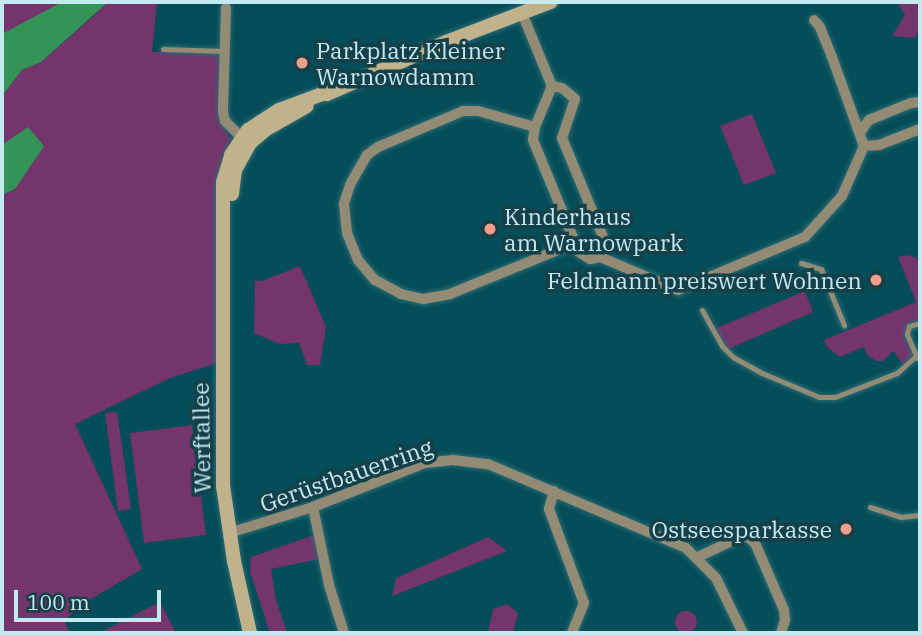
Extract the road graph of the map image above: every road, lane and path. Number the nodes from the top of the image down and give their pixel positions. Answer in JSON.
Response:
{"nodes":[{"id":1,"x":551,"y":2,"type":"edge"},
{"id":2,"x":226,"y":8,"type":"dead end"},
{"id":3,"x":522,"y":13,"type":"junction"},
{"id":4,"x":814,"y":20,"type":"dead end"},
{"id":5,"x":163,"y":48,"type":"dead end"},
{"id":6,"x":225,"y":51,"type":"junction"},
{"id":7,"x":552,"y":86,"type":"junction"},
{"id":8,"x":920,"y":102,"type":"edge"},
{"id":9,"x":535,"y":127,"type":"junction"},
{"id":10,"x":920,"y":129,"type":"edge"},
{"id":11,"x":861,"y":131,"type":"junction"},
{"id":12,"x":246,"y":140,"type":"junction"},
{"id":13,"x":864,"y":146,"type":"junction"},
{"id":14,"x":575,"y":243,"type":"junction"},
{"id":15,"x":600,"y":257,"type":"junction"},
{"id":16,"x":801,"y":263,"type":"dead end"},
{"id":17,"x":702,"y":310,"type":"dead end"},
{"id":18,"x":920,"y":323,"type":"edge"},
{"id":19,"x":844,"y":325,"type":"dead end"},
{"id":20,"x":918,"y":355,"type":"edge"},
{"id":21,"x":554,"y":491,"type":"junction"},
{"id":22,"x":313,"y":506,"type":"junction"},
{"id":23,"x":870,"y":508,"type":"dead end"},
{"id":24,"x":920,"y":515,"type":"edge"},
{"id":25,"x":229,"y":533,"type":"junction"},
{"id":26,"x":698,"y":557,"type":"junction"},
{"id":27,"x":250,"y":633,"type":"edge"},
{"id":28,"x":344,"y":633,"type":"edge"},
{"id":29,"x":572,"y":633,"type":"edge"},
{"id":30,"x":743,"y":633,"type":"edge"},
{"id":31,"x":781,"y":633,"type":"edge"}],
"edges":[{"from":1,"to":3,"type":"street"},
{"from":2,"to":6,"type":"street"},
{"from":3,"to":7,"type":"street"},
{"from":3,"to":12,"type":"street"},
{"from":4,"to":11,"type":"street"},
{"from":5,"to":6,"type":"lane"},
{"from":6,"to":12,"type":"street"},
{"from":7,"to":9,"type":"street"},
{"from":7,"to":15,"type":"street"},
{"from":8,"to":11,"type":"street"},
{"from":9,"to":14,"type":"street"},
{"from":9,"to":14,"type":"street"},
{"from":10,"to":13,"type":"street"},
{"from":11,"to":13,"type":"street"},
{"from":12,"to":25,"type":"street","name":"Werftallee"},
{"from":13,"to":15,"type":"street"},
{"from":14,"to":15,"type":"street"},
{"from":16,"to":19,"type":"lane"},
{"from":17,"to":20,"type":"lane"},
{"from":18,"to":20,"type":"lane"},
{"from":21,"to":22,"type":"street","name":"Gerüstbauerring"},
{"from":21,"to":26,"type":"street","name":"Gerüstbauerring"},
{"from":21,"to":29,"type":"street"},
{"from":22,"to":25,"type":"street","name":"Gerüstbauerring"},
{"from":22,"to":28,"type":"street"},
{"from":23,"to":24,"type":"lane"},
{"from":25,"to":27,"type":"street","name":"Werftallee"},
{"from":26,"to":30,"type":"street","name":"Gerüstbauerring"},
{"from":26,"to":31,"type":"street"}]}
